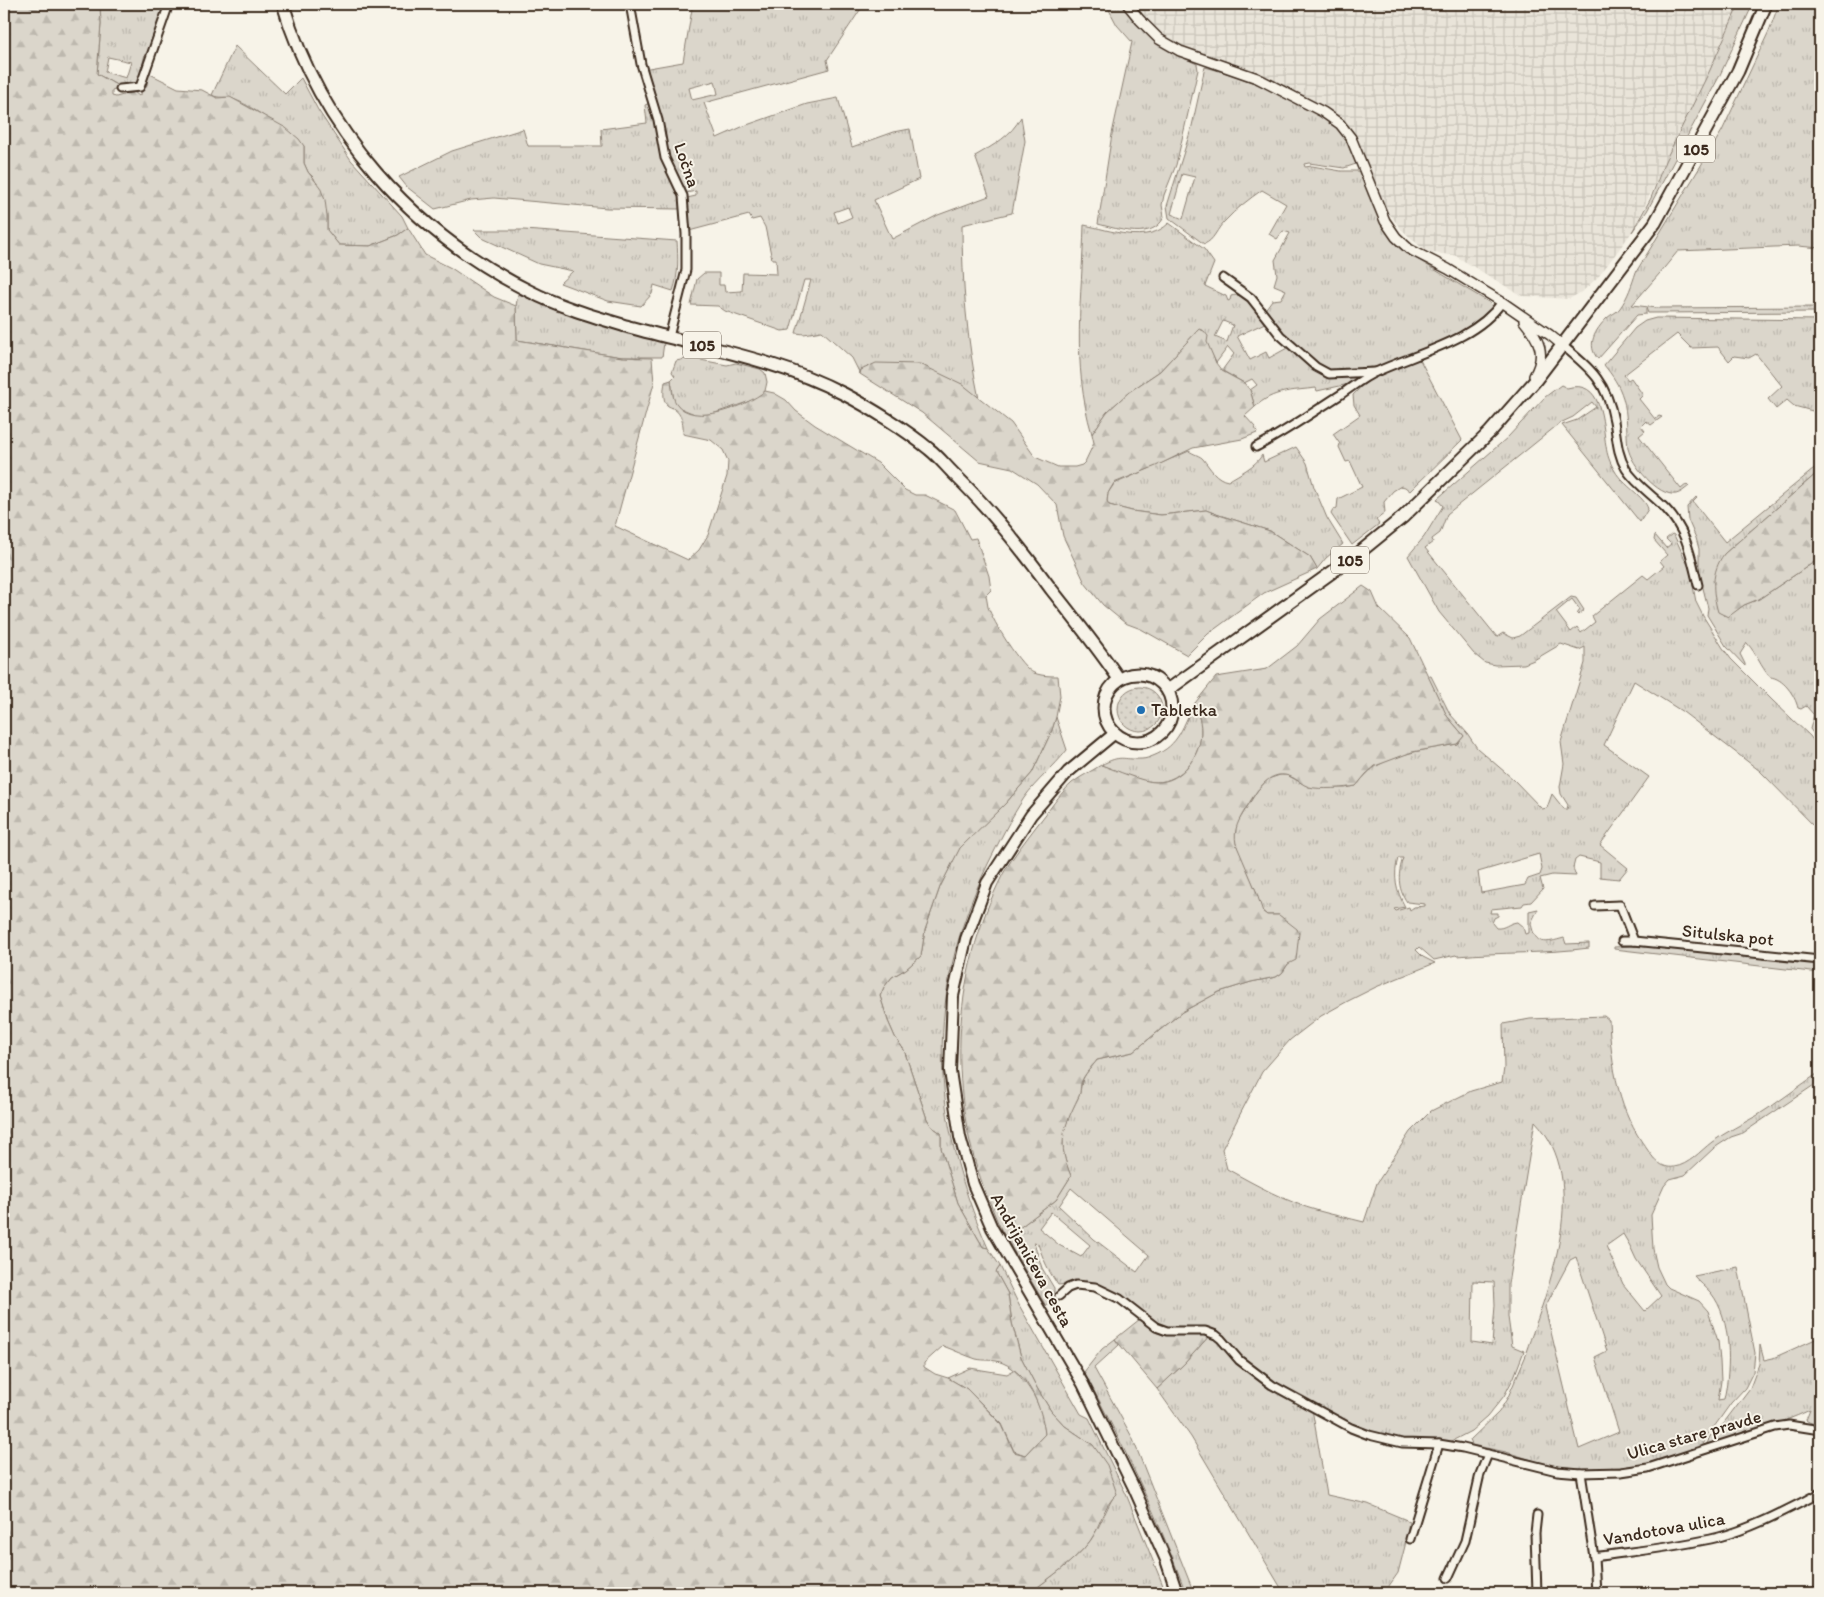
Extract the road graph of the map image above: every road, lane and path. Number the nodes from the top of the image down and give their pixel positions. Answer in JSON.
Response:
{"nodes":[{"id":1,"x":169,"y":4,"type":"edge"},
{"id":2,"x":284,"y":4,"type":"edge"},
{"id":3,"x":630,"y":4,"type":"edge"},
{"id":4,"x":1127,"y":4,"type":"edge"},
{"id":5,"x":1766,"y":4,"type":"edge"},
{"id":6,"x":120,"y":89,"type":"dead end"},
{"id":7,"x":1223,"y":278,"type":"dead end"},
{"id":8,"x":1502,"y":302,"type":"junction"},
{"id":9,"x":1515,"y":311,"type":"junction"},
{"id":10,"x":669,"y":337,"type":"junction"},
{"id":11,"x":1562,"y":345,"type":"junction"},
{"id":12,"x":1376,"y":372,"type":"junction"},
{"id":13,"x":1512,"y":406,"type":"junction"},
{"id":14,"x":1256,"y":447,"type":"dead end"},
{"id":15,"x":1698,"y":586,"type":"dead end"},
{"id":16,"x":1119,"y":679,"type":"junction"},
{"id":17,"x":1168,"y":690,"type":"junction"},
{"id":18,"x":1115,"y":733,"type":"junction"},
{"id":19,"x":1595,"y":906,"type":"dead end"},
{"id":20,"x":1622,"y":941,"type":"dead end"},
{"id":21,"x":1634,"y":941,"type":"junction"},
{"id":22,"x":1820,"y":960,"type":"edge"},
{"id":23,"x":1059,"y":1296,"type":"dead end"},
{"id":24,"x":1820,"y":1430,"type":"edge"},
{"id":25,"x":1439,"y":1444,"type":"junction"},
{"id":26,"x":1488,"y":1454,"type":"junction"},
{"id":27,"x":1581,"y":1474,"type":"junction"},
{"id":28,"x":1820,"y":1493,"type":"edge"},
{"id":29,"x":1537,"y":1515,"type":"dead end"},
{"id":30,"x":1410,"y":1539,"type":"dead end"},
{"id":31,"x":1594,"y":1557,"type":"junction"},
{"id":32,"x":1448,"y":1578,"type":"dead end"},
{"id":33,"x":1820,"y":1590,"type":"edge"},
{"id":34,"x":1177,"y":1593,"type":"edge"},
{"id":35,"x":1537,"y":1593,"type":"edge"},
{"id":36,"x":1596,"y":1593,"type":"edge"},
{"id":37,"x":1813,"y":1593,"type":"edge"}],
"edges":[{"from":1,"to":6,"type":"street"},
{"from":2,"to":10,"type":"main road","number":"105"},
{"from":3,"to":10,"type":"street","name":"Ločna"},
{"from":4,"to":8,"type":"street"},
{"from":5,"to":11,"type":"main road","number":"105"},
{"from":7,"to":12,"type":"street"},
{"from":8,"to":9,"type":"street"},
{"from":8,"to":12,"type":"street"},
{"from":9,"to":11,"type":"street"},
{"from":9,"to":13,"type":"street"},
{"from":10,"to":16,"type":"main road","number":"105"},
{"from":11,"to":13,"type":"main road","number":"105"},
{"from":11,"to":15,"type":"street"},
{"from":12,"to":14,"type":"street"},
{"from":13,"to":17,"type":"main road","number":"105"},
{"from":16,"to":17,"type":"main road"},
{"from":16,"to":18,"type":"main road"},
{"from":17,"to":18,"type":"main road"},
{"from":18,"to":34,"type":"main road","name":"Andrijaničeva cesta"},
{"from":19,"to":21,"type":"street"},
{"from":20,"to":21,"type":"street","name":"Situlska pot"},
{"from":21,"to":22,"type":"street","name":"Situlska pot"},
{"from":23,"to":25,"type":"street","name":"Ulica stare pravde"},
{"from":24,"to":27,"type":"street","name":"Ulica stare pravde"},
{"from":25,"to":26,"type":"street","name":"Ulica stare pravde"},
{"from":25,"to":30,"type":"street"},
{"from":26,"to":27,"type":"street","name":"Ulica stare pravde"},
{"from":26,"to":32,"type":"street"},
{"from":27,"to":31,"type":"street"},
{"from":28,"to":31,"type":"street","name":"Vandotova ulica"},
{"from":29,"to":35,"type":"street"},
{"from":31,"to":36,"type":"street"},
{"from":33,"to":37,"type":"street"}]}
